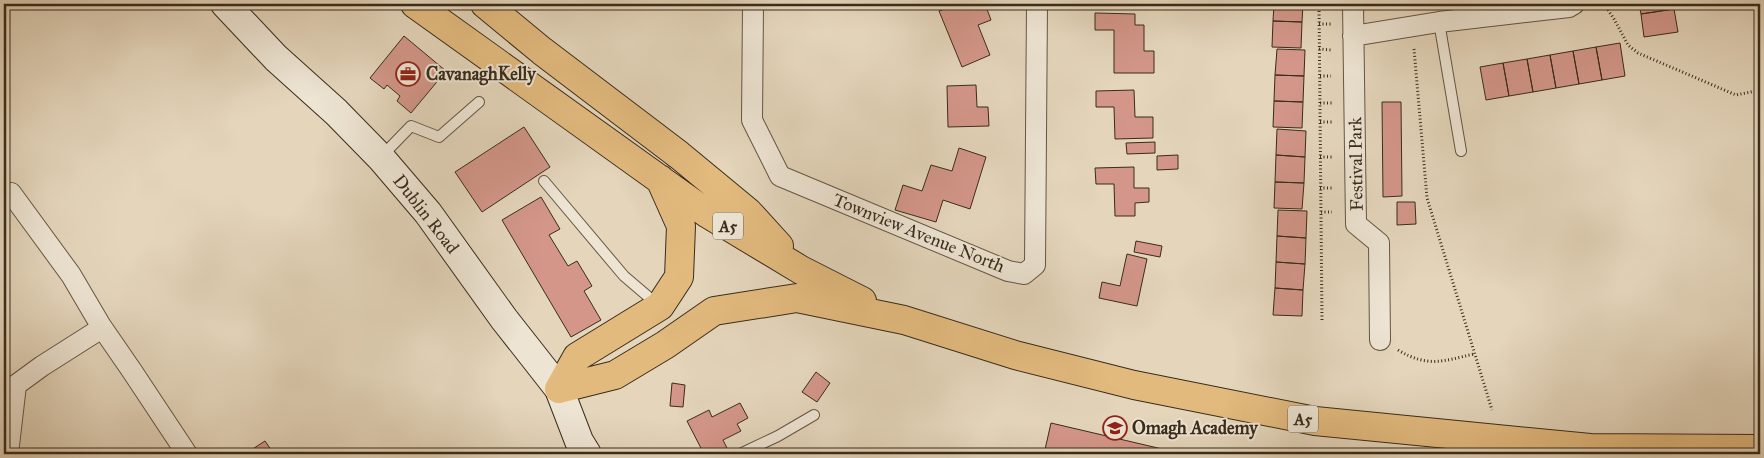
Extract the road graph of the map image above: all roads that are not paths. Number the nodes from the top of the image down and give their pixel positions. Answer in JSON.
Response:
{"nodes":[{"id":1,"x":225,"y":4,"type":"edge"},
{"id":2,"x":415,"y":4,"type":"edge"},
{"id":3,"x":485,"y":4,"type":"edge"},
{"id":4,"x":753,"y":4,"type":"edge"},
{"id":5,"x":1037,"y":4,"type":"edge"},
{"id":6,"x":1353,"y":4,"type":"edge"},
{"id":7,"x":1574,"y":4,"type":"edge"},
{"id":8,"x":1439,"y":22,"type":"junction"},
{"id":9,"x":1354,"y":36,"type":"junction"},
{"id":10,"x":479,"y":102,"type":"dead end"},
{"id":11,"x":1461,"y":151,"type":"dead end"},
{"id":12,"x":381,"y":158,"type":"junction"},
{"id":13,"x":658,"y":177,"type":"junction"},
{"id":14,"x":544,"y":181,"type":"dead end"},
{"id":15,"x":11,"y":193,"type":"dead end"},
{"id":16,"x":801,"y":270,"type":"junction"},
{"id":17,"x":660,"y":306,"type":"junction"},
{"id":18,"x":904,"y":320,"type":"junction"},
{"id":19,"x":101,"y":326,"type":"junction"},
{"id":20,"x":1380,"y":340,"type":"road end"},
{"id":21,"x":559,"y":389,"type":"junction"},
{"id":22,"x":814,"y":414,"type":"dead end"},
{"id":23,"x":1760,"y":438,"type":"edge"},
{"id":24,"x":1713,"y":448,"type":"junction"},
{"id":25,"x":1760,"y":449,"type":"edge"},
{"id":26,"x":8,"y":454,"type":"edge"},
{"id":27,"x":187,"y":454,"type":"edge"},
{"id":28,"x":587,"y":454,"type":"edge"},
{"id":29,"x":740,"y":454,"type":"edge"}],
"edges":[{"from":1,"to":12,"type":"main road","name":"Dublin Road"},
{"from":2,"to":13,"type":"highway","number":"A5"},
{"from":3,"to":16,"type":"highway"},
{"from":4,"to":5,"type":"street","name":"Townview Avenue North"},
{"from":6,"to":9,"type":"street","name":"Festival Park"},
{"from":7,"to":8,"type":"street"},
{"from":8,"to":9,"type":"street"},
{"from":8,"to":11,"type":"lane"},
{"from":9,"to":20,"type":"street","name":"Festival Park"},
{"from":10,"to":12,"type":"lane"},
{"from":12,"to":21,"type":"main road","name":"Dublin Road"},
{"from":13,"to":16,"type":"highway","number":"A5"},
{"from":13,"to":17,"type":"highway"},
{"from":14,"to":17,"type":"lane"},
{"from":15,"to":19,"type":"street"},
{"from":16,"to":18,"type":"highway","number":"A5"},
{"from":17,"to":21,"type":"highway"},
{"from":18,"to":21,"type":"highway"},
{"from":18,"to":24,"type":"highway","number":"A5"},
{"from":19,"to":26,"type":"street"},
{"from":19,"to":27,"type":"street"},
{"from":21,"to":28,"type":"main road","name":"Dublin Road"},
{"from":22,"to":29,"type":"lane"},
{"from":23,"to":24,"type":"lane"},
{"from":24,"to":25,"type":"highway","number":"A5"}]}
